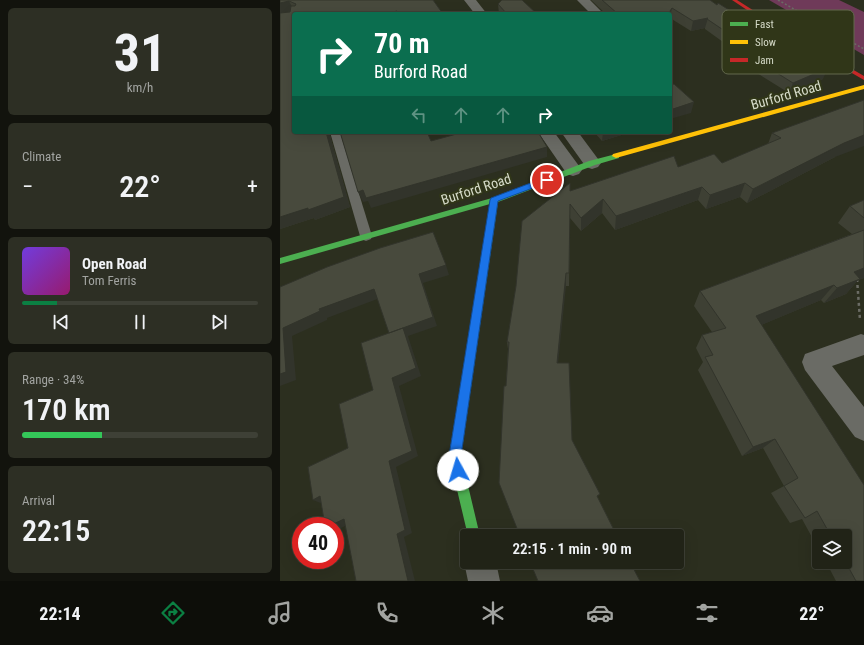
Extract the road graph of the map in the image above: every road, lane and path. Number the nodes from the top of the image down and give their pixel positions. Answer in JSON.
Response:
{"nodes":[{"id":1,"x":470,"y":0,"type":"edge"},
{"id":2,"x":583,"y":0,"type":"edge"},
{"id":3,"x":734,"y":0,"type":"edge"},
{"id":4,"x":778,"y":0,"type":"edge"},
{"id":5,"x":750,"y":10,"type":"edge"},
{"id":6,"x":796,"y":10,"type":"edge"},
{"id":7,"x":479,"y":12,"type":"edge"},
{"id":8,"x":596,"y":12,"type":"edge"},
{"id":9,"x":854,"y":43,"type":"edge"},
{"id":10,"x":864,"y":49,"type":"edge"},
{"id":11,"x":854,"y":72,"type":"edge"},
{"id":12,"x":864,"y":78,"type":"edge"},
{"id":13,"x":864,"y":87,"type":"edge"},
{"id":14,"x":335,"y":134,"type":"edge"},
{"id":15,"x":547,"y":134,"type":"edge"},
{"id":16,"x":570,"y":134,"type":"edge"},
{"id":17,"x":592,"y":163,"type":"junction"},
{"id":18,"x":573,"y":170,"type":"junction"},
{"id":19,"x":494,"y":200,"type":"junction"},
{"id":20,"x":366,"y":236,"type":"junction"},
{"id":21,"x":280,"y":261,"type":"edge"},
{"id":22,"x":857,"y":273,"type":"edge"},
{"id":23,"x":861,"y":345,"type":"joint"},
{"id":24,"x":864,"y":428,"type":"edge"},
{"id":25,"x":472,"y":529,"type":"edge"},
{"id":26,"x":481,"y":569,"type":"edge"},
{"id":27,"x":484,"y":581,"type":"edge"}],
"edges":[{"from":1,"to":7,"type":"street"},
{"from":2,"to":8,"type":"street"},
{"from":3,"to":5,"type":"main road"},
{"from":4,"to":6,"type":"path"},
{"from":9,"to":10,"type":"path"},
{"from":11,"to":12,"type":"main road"},
{"from":13,"to":17,"type":"main road","name":"Burford Road"},
{"from":14,"to":20,"type":"lane"},
{"from":15,"to":18,"type":"street"},
{"from":16,"to":17,"type":"street"},
{"from":17,"to":18,"type":"main road","name":"Burford Road"},
{"from":18,"to":19,"type":"main road","name":"Burford Road"},
{"from":19,"to":20,"type":"main road","name":"Burford Road"},
{"from":19,"to":25,"type":"main road"},
{"from":20,"to":21,"type":"main road","name":"Burford Road"},
{"from":22,"to":23,"type":"path"},
{"from":23,"to":24,"type":"street"},
{"from":26,"to":27,"type":"street"}]}
